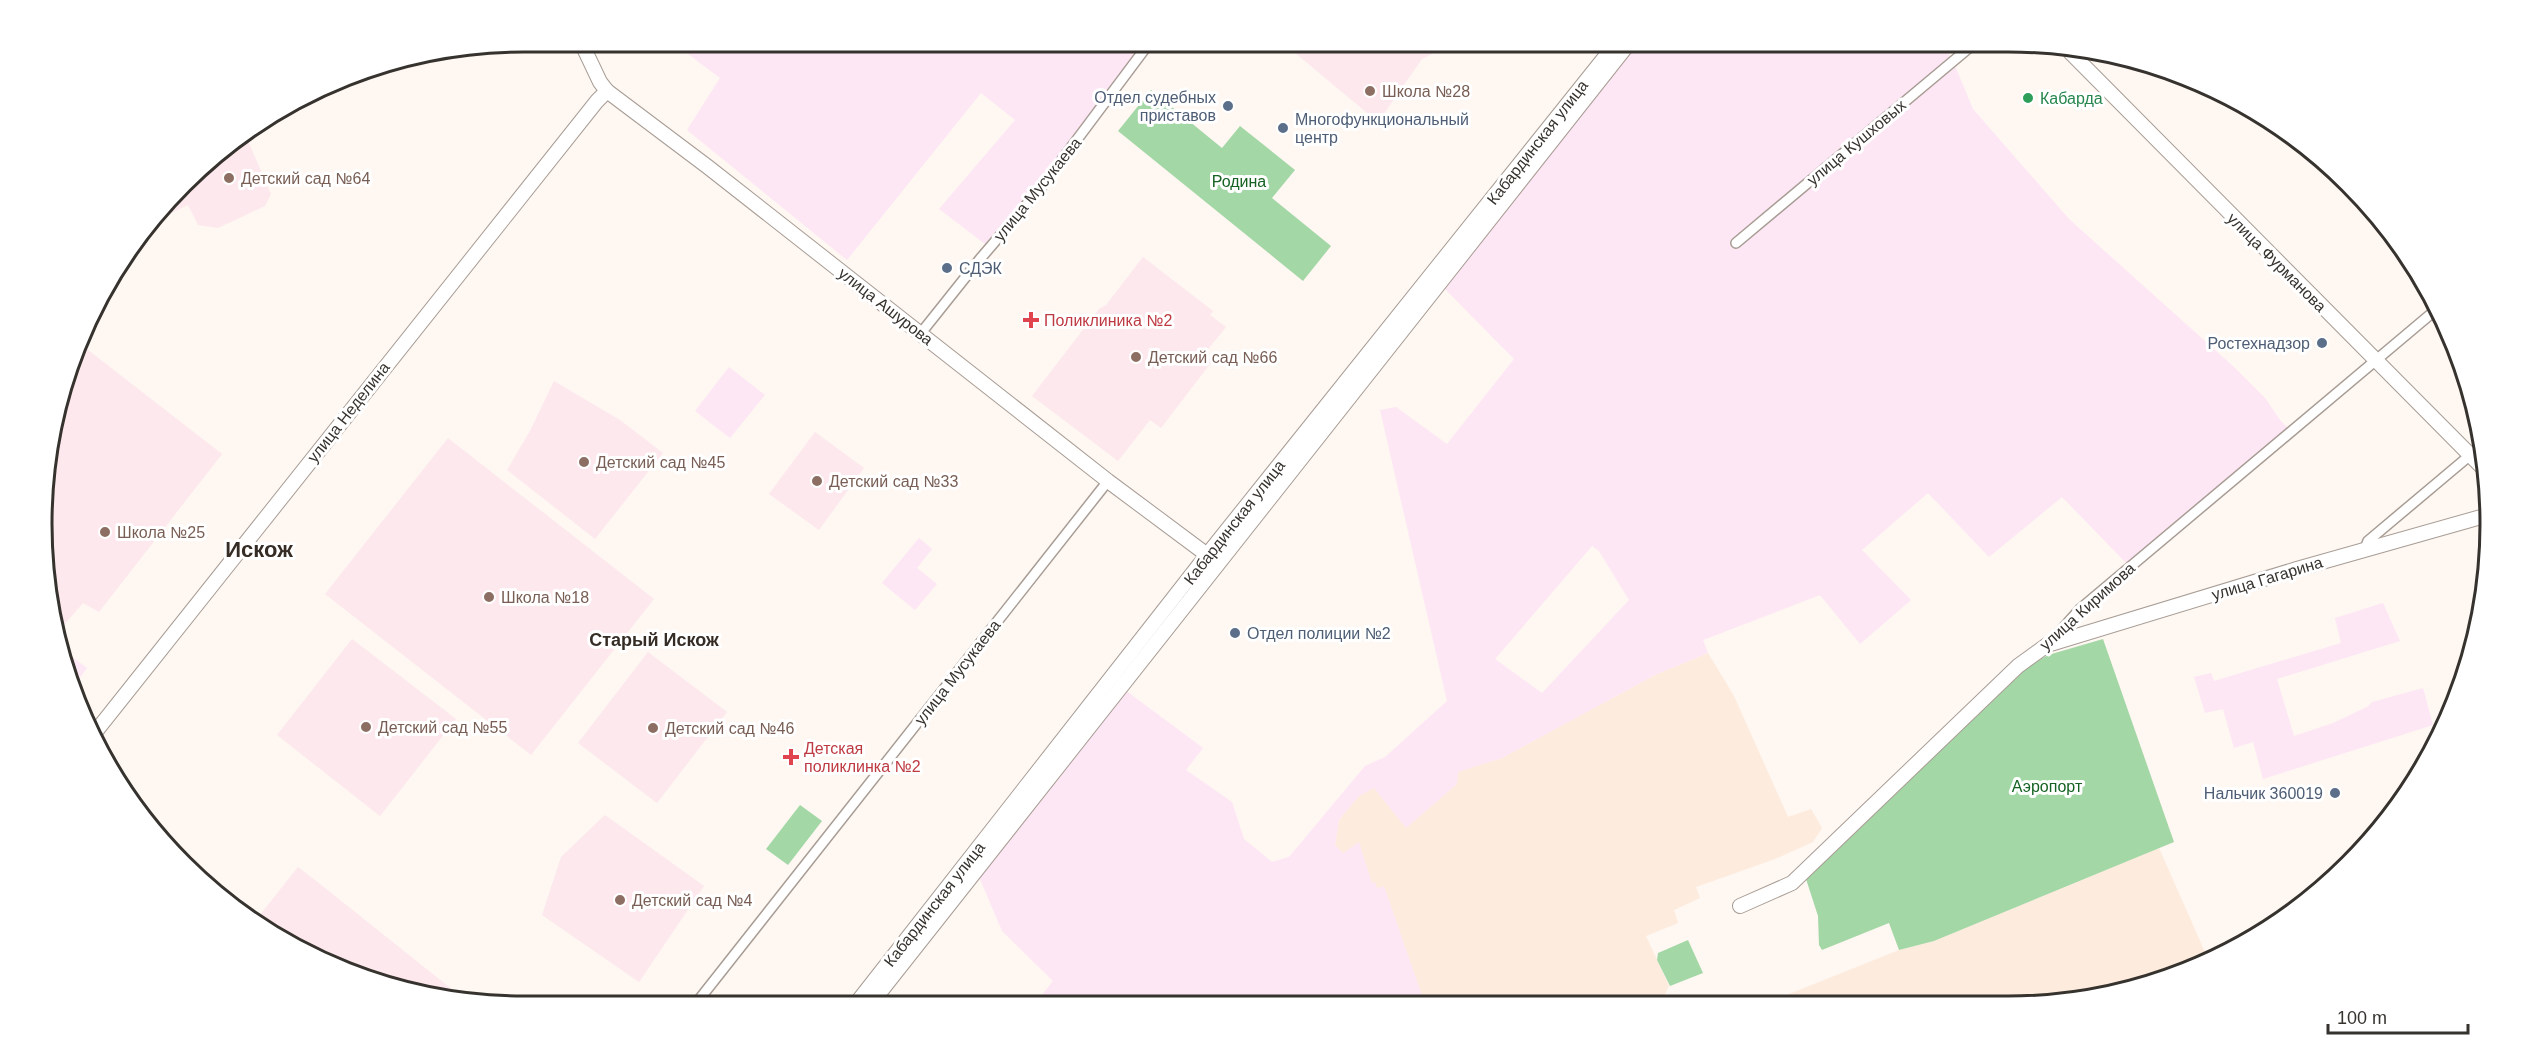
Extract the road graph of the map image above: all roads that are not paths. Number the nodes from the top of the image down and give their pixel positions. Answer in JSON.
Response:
{"nodes":[{"id":1,"x":586,"y":52,"type":"edge"},
{"id":2,"x":1143,"y":52,"type":"edge"},
{"id":3,"x":1609,"y":52,"type":"edge"},
{"id":4,"x":1622,"y":52,"type":"edge"},
{"id":5,"x":1964,"y":52,"type":"edge"},
{"id":6,"x":2076,"y":58,"type":"edge"},
{"id":7,"x":607,"y":91,"type":"junction"},
{"id":8,"x":1736,"y":243,"type":"dead end"},
{"id":9,"x":2431,"y":314,"type":"edge"},
{"id":10,"x":921,"y":333,"type":"junction"},
{"id":11,"x":2376,"y":361,"type":"junction"},
{"id":12,"x":2473,"y":448,"type":"edge"},
{"id":13,"x":2474,"y":453,"type":"edge"},
{"id":14,"x":1108,"y":481,"type":"junction"},
{"id":15,"x":2480,"y":517,"type":"edge"},
{"id":16,"x":2364,"y":551,"type":"junction"},
{"id":17,"x":1213,"y":560,"type":"junction"},
{"id":18,"x":2047,"y":645,"type":"junction"},
{"id":19,"x":99,"y":728,"type":"edge"},
{"id":20,"x":1740,"y":906,"type":"dead end"},
{"id":21,"x":702,"y":996,"type":"edge"},
{"id":22,"x":862,"y":996,"type":"edge"},
{"id":23,"x":877,"y":996,"type":"edge"}],
"edges":[{"from":1,"to":7,"type":"main road","name":"улица Ашурова"},
{"from":2,"to":10,"type":"street","name":"улица Мусукаева"},
{"from":3,"to":17,"type":"main road","name":"Кабардинская улица"},
{"from":4,"to":17,"type":"main road","name":"Кабардинская улица"},
{"from":5,"to":8,"type":"street","name":"улица Кушховых"},
{"from":6,"to":11,"type":"main road","name":"улица Фурманова"},
{"from":7,"to":10,"type":"main road","name":"улица Ашурова"},
{"from":7,"to":19,"type":"main road","name":"улица Неделина"},
{"from":9,"to":11,"type":"street","name":"улица Киримова"},
{"from":10,"to":14,"type":"main road","name":"улица Ашурова"},
{"from":11,"to":12,"type":"main road","name":"улица Фурманова"},
{"from":11,"to":18,"type":"street","name":"улица Киримова"},
{"from":13,"to":16,"type":"street"},
{"from":14,"to":17,"type":"main road","name":"улица Ашурова"},
{"from":14,"to":21,"type":"street","name":"улица Мусукаева"},
{"from":15,"to":16,"type":"main road","name":"улица Гагарина"},
{"from":16,"to":18,"type":"main road","name":"улица Гагарина"},
{"from":17,"to":22,"type":"main road","name":"Кабардинская улица"},
{"from":17,"to":23,"type":"main road","name":"Кабардинская улица"},
{"from":18,"to":20,"type":"main road","name":"улица Киримова"}]}
